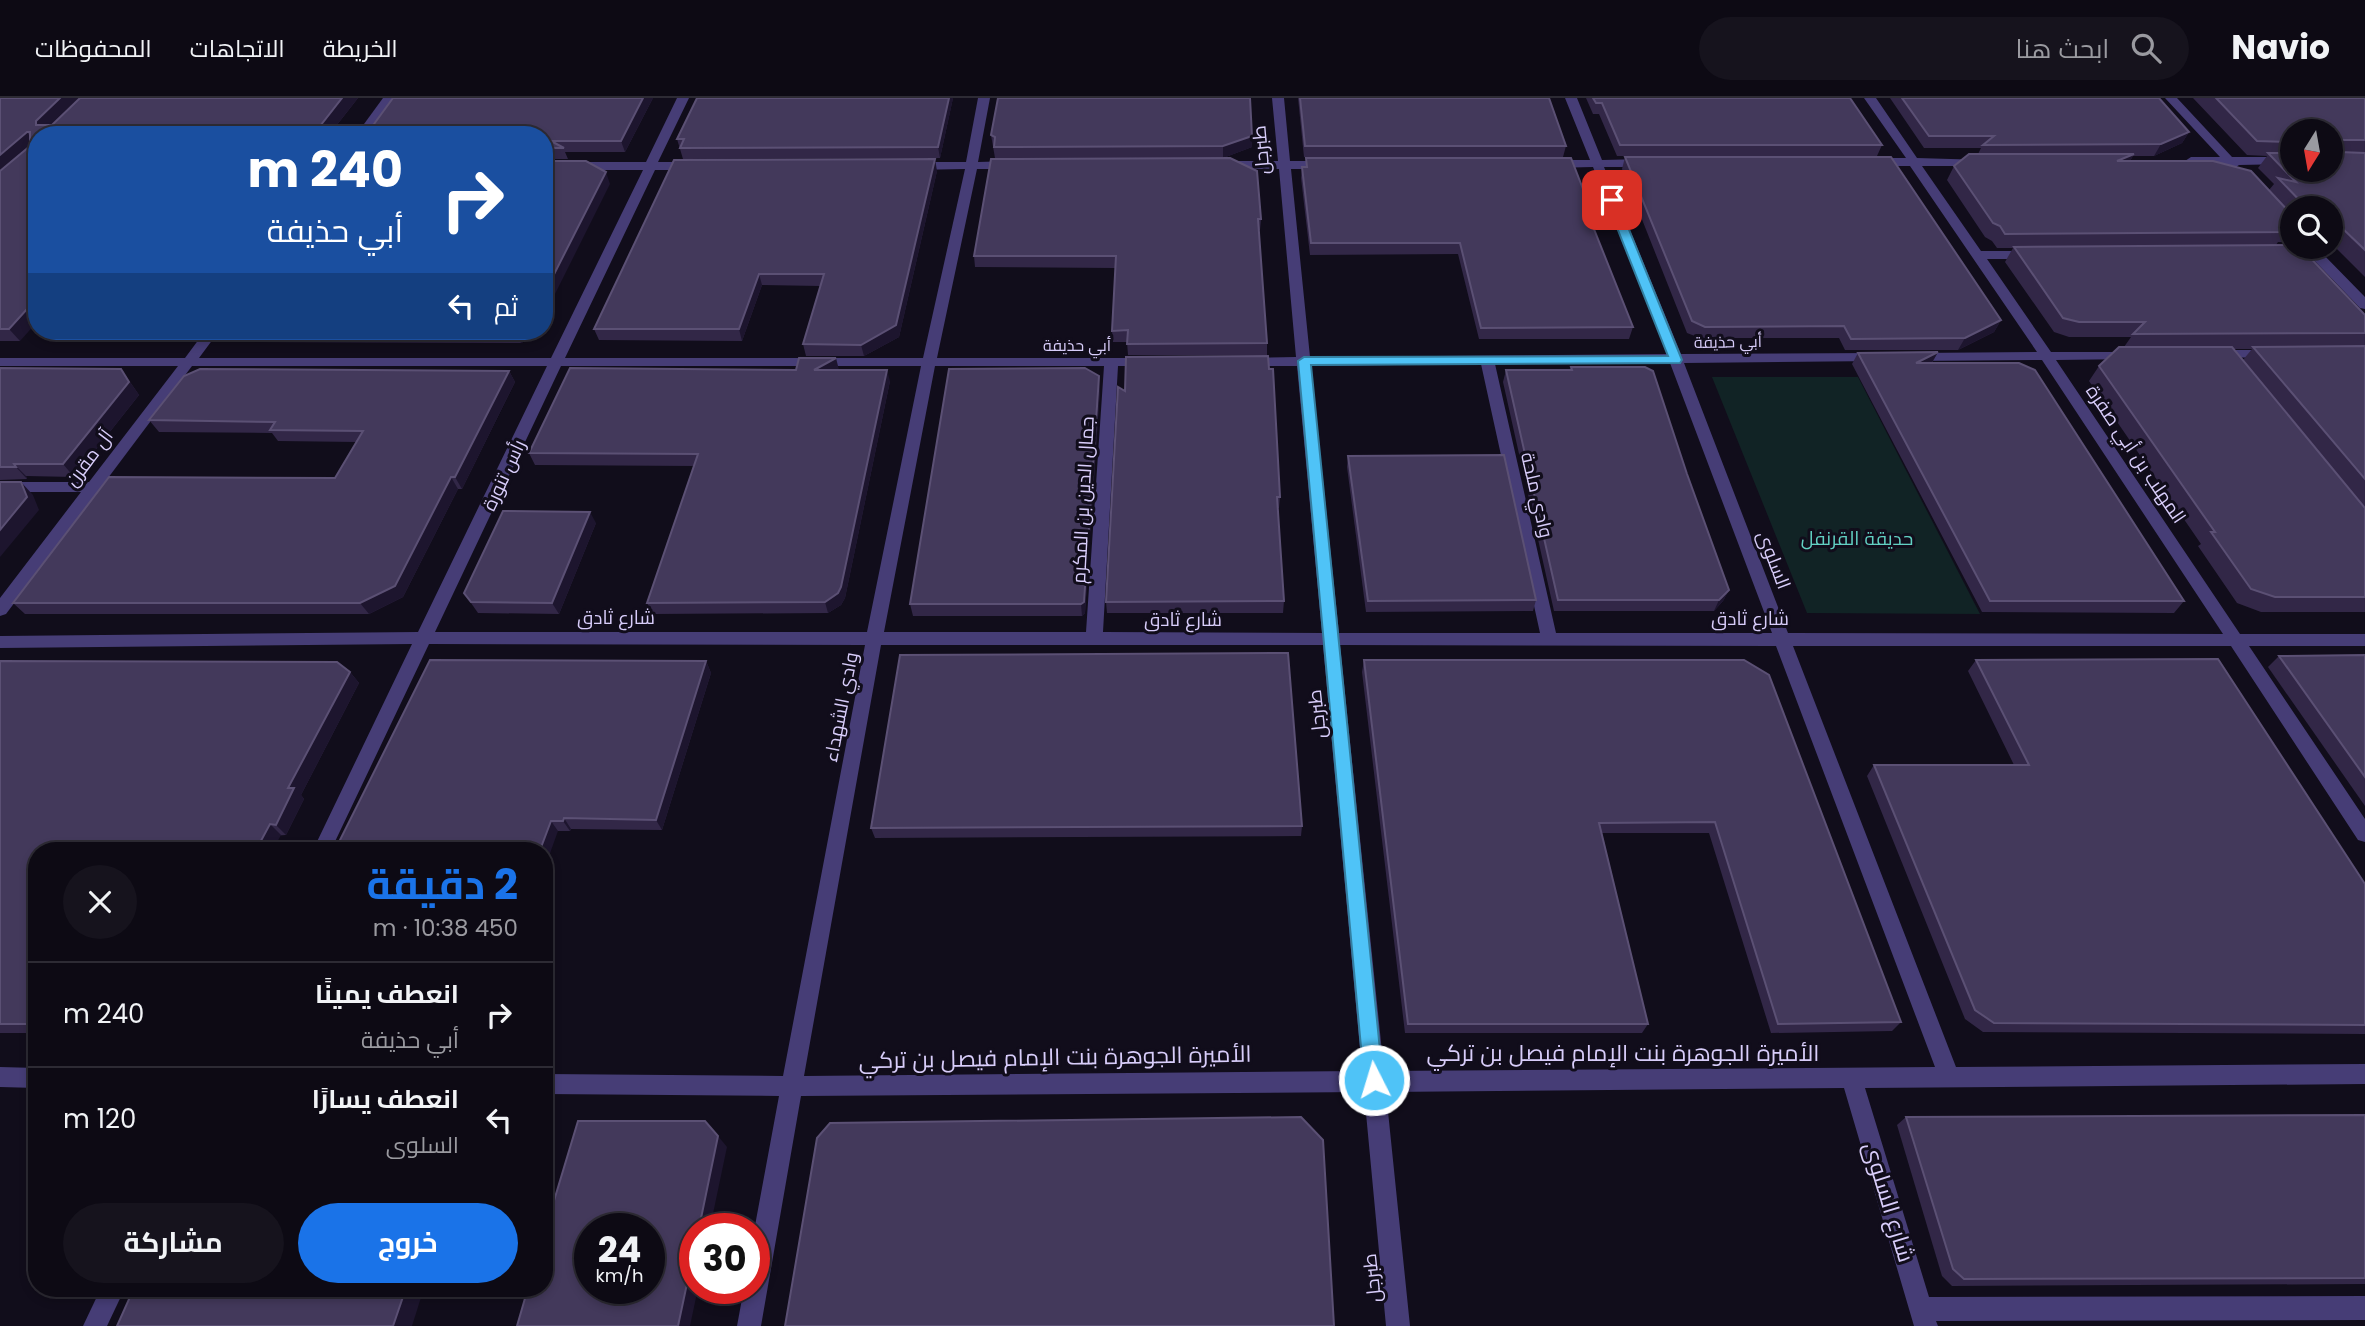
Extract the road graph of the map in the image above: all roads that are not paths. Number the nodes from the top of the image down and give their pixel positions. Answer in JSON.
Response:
{"nodes":[{"id":1,"x":389,"y":98,"type":"edge"},
{"id":2,"x":683,"y":98,"type":"edge"},
{"id":3,"x":984,"y":98,"type":"edge"},
{"id":4,"x":1278,"y":98,"type":"edge"},
{"id":5,"x":1571,"y":98,"type":"edge"},
{"id":6,"x":1870,"y":98,"type":"edge"},
{"id":7,"x":2171,"y":98,"type":"edge"},
{"id":8,"x":369,"y":126,"type":"edge"},
{"id":9,"x":2176,"y":161,"type":"edge"},
{"id":10,"x":2230,"y":161,"type":"junction"},
{"id":11,"x":2280,"y":161,"type":"edge"},
{"id":12,"x":1916,"y":162,"type":"junction"},
{"id":13,"x":1997,"y":162,"type":"edge"},
{"id":14,"x":1652,"y":163,"type":"edge"},
{"id":15,"x":1855,"y":163,"type":"edge"},
{"id":16,"x":1339,"y":164,"type":"edge"},
{"id":17,"x":1542,"y":164,"type":"edge"},
{"id":18,"x":1597,"y":164,"type":"junction"},
{"id":19,"x":1025,"y":165,"type":"edge"},
{"id":20,"x":1203,"y":165,"type":"edge"},
{"id":21,"x":1284,"y":165,"type":"junction"},
{"id":22,"x":553,"y":166,"type":"edge"},
{"id":23,"x":651,"y":166,"type":"junction"},
{"id":24,"x":706,"y":166,"type":"edge"},
{"id":25,"x":900,"y":166,"type":"edge"},
{"id":26,"x":973,"y":166,"type":"junction"},
{"id":27,"x":2243,"y":176,"type":"edge"},
{"id":28,"x":2274,"y":253,"type":"edge"},
{"id":29,"x":2280,"y":253,"type":"edge"},
{"id":30,"x":1977,"y":255,"type":"junction"},
{"id":31,"x":2045,"y":255,"type":"edge"},
{"id":32,"x":2321,"y":259,"type":"edge"},
{"id":33,"x":2365,"y":305,"type":"edge"},
{"id":34,"x":205,"y":340,"type":"edge"},
{"id":35,"x":2198,"y":354,"type":"edge"},
{"id":36,"x":2281,"y":354,"type":"edge"},
{"id":37,"x":2046,"y":355,"type":"junction"},
{"id":38,"x":2144,"y":355,"type":"edge"},
{"id":39,"x":1676,"y":360,"type":"junction"},
{"id":40,"x":558,"y":361,"type":"junction"},
{"id":41,"x":1304,"y":361,"type":"junction"},
{"id":42,"x":1487,"y":361,"type":"junction"},
{"id":43,"x":0,"y":362,"type":"edge"},
{"id":44,"x":188,"y":362,"type":"junction"},
{"id":45,"x":1111,"y":362,"type":"junction"},
{"id":46,"x":1166,"y":362,"type":"edge"},
{"id":47,"x":1234,"y":362,"type":"edge"},
{"id":48,"x":929,"y":363,"type":"junction"},
{"id":49,"x":0,"y":487,"type":"edge"},
{"id":50,"x":91,"y":487,"type":"junction"},
{"id":51,"x":0,"y":610,"type":"edge"},
{"id":52,"x":426,"y":638,"type":"junction"},
{"id":53,"x":1549,"y":638,"type":"junction"},
{"id":54,"x":876,"y":639,"type":"junction"},
{"id":55,"x":1094,"y":639,"type":"junction"},
{"id":56,"x":1331,"y":640,"type":"junction"},
{"id":57,"x":1782,"y":640,"type":"junction"},
{"id":58,"x":2237,"y":640,"type":"junction"},
{"id":59,"x":2365,"y":640,"type":"edge"},
{"id":60,"x":0,"y":642,"type":"edge"},
{"id":61,"x":2365,"y":834,"type":"edge"},
{"id":62,"x":326,"y":842,"type":"edge"},
{"id":63,"x":2365,"y":1074,"type":"edge"},
{"id":64,"x":0,"y":1077,"type":"edge"},
{"id":65,"x":1949,"y":1077,"type":"junction"},
{"id":66,"x":28,"y":1078,"type":"edge"},
{"id":67,"x":1852,"y":1079,"type":"junction"},
{"id":68,"x":1374,"y":1080,"type":"junction"},
{"id":69,"x":553,"y":1084,"type":"edge"},
{"id":70,"x":791,"y":1086,"type":"junction"},
{"id":71,"x":109,"y":1297,"type":"edge"},
{"id":72,"x":2365,"y":1308,"type":"edge"},
{"id":73,"x":1924,"y":1317,"type":"edge"},
{"id":74,"x":96,"y":1326,"type":"edge"},
{"id":75,"x":749,"y":1326,"type":"edge"},
{"id":76,"x":1398,"y":1326,"type":"edge"}],
"edges":[{"from":1,"to":8,"type":"street"},
{"from":2,"to":23,"type":"street","name":"رأس تنورة"},
{"from":3,"to":26,"type":"street","name":"وادي الشهداء"},
{"from":4,"to":21,"type":"street","name":"طبرجل"},
{"from":5,"to":18,"type":"street","name":"السلوى"},
{"from":6,"to":12,"type":"street","name":"المهلب بن أبي صفرة"},
{"from":7,"to":10,"type":"street"},
{"from":9,"to":10,"type":"street"},
{"from":10,"to":11,"type":"street"},
{"from":10,"to":27,"type":"street"},
{"from":12,"to":13,"type":"street"},
{"from":12,"to":15,"type":"street"},
{"from":12,"to":30,"type":"street","name":"المهلب بن أبي صفرة"},
{"from":14,"to":18,"type":"street"},
{"from":16,"to":21,"type":"street"},
{"from":17,"to":18,"type":"street"},
{"from":18,"to":39,"type":"street","name":"السلوى"},
{"from":19,"to":26,"type":"street"},
{"from":20,"to":21,"type":"street"},
{"from":21,"to":41,"type":"street","name":"طبرجل"},
{"from":22,"to":23,"type":"street"},
{"from":23,"to":24,"type":"street"},
{"from":23,"to":40,"type":"street","name":"رأس تنورة"},
{"from":25,"to":26,"type":"street"},
{"from":26,"to":48,"type":"street","name":"وادي الشهداء"},
{"from":28,"to":29,"type":"street"},
{"from":30,"to":31,"type":"street"},
{"from":30,"to":37,"type":"street","name":"المهلب بن أبي صفرة"},
{"from":32,"to":33,"type":"street"},
{"from":34,"to":44,"type":"street","name":"آل مقرن"},
{"from":35,"to":36,"type":"street"},
{"from":37,"to":38,"type":"street","name":"أبي حذيفة"},
{"from":37,"to":39,"type":"street","name":"أبي حذيفة"},
{"from":37,"to":58,"type":"street","name":"المهلب بن أبي صفرة"},
{"from":39,"to":42,"type":"street","name":"أبي حذيفة"},
{"from":39,"to":57,"type":"street","name":"السلوى"},
{"from":40,"to":44,"type":"street","name":"أبي حذيفة"},
{"from":40,"to":48,"type":"street","name":"أبي حذيفة"},
{"from":40,"to":52,"type":"street","name":"رأس تنورة"},
{"from":41,"to":42,"type":"street","name":"أبي حذيفة"},
{"from":41,"to":47,"type":"street","name":"أبي حذيفة"},
{"from":41,"to":56,"type":"street","name":"طبرجل"},
{"from":42,"to":53,"type":"street","name":"وادي ملحة"},
{"from":43,"to":44,"type":"street","name":"أبي حذيفة"},
{"from":44,"to":50,"type":"street","name":"آل مقرن"},
{"from":45,"to":46,"type":"street","name":"أبي حذيفة"},
{"from":45,"to":48,"type":"street","name":"أبي حذيفة"},
{"from":45,"to":55,"type":"street","name":"جمال الدين بن المكرم"},
{"from":48,"to":54,"type":"street","name":"وادي الشهداء"},
{"from":49,"to":50,"type":"street"},
{"from":50,"to":51,"type":"street","name":"آل مقرن"},
{"from":52,"to":54,"type":"street","name":"شارع ثادق"},
{"from":52,"to":60,"type":"street","name":"شارع ثادق"},
{"from":52,"to":62,"type":"street","name":"رأس تنورة"},
{"from":53,"to":56,"type":"street","name":"شارع ثادق"},
{"from":53,"to":57,"type":"street","name":"شارع ثادق"},
{"from":54,"to":55,"type":"street","name":"شارع ثادق"},
{"from":54,"to":70,"type":"street","name":"وادي الشهداء"},
{"from":55,"to":56,"type":"street","name":"شارع ثادق"},
{"from":56,"to":68,"type":"street","name":"طبرجل"},
{"from":57,"to":58,"type":"street","name":"شارع ثادق"},
{"from":57,"to":65,"type":"street","name":"السلوى"},
{"from":58,"to":59,"type":"street","name":"شارع ثادق"},
{"from":58,"to":61,"type":"street","name":"المهلب بن أبي صفرة"},
{"from":63,"to":65,"type":"street","name":"الأميرة الجوهرة بنت الإمام فيصل بن تركي"},
{"from":64,"to":66,"type":"street"},
{"from":65,"to":67,"type":"street","name":"الأميرة الجوهرة بنت الإمام فيصل بن تركي"},
{"from":67,"to":68,"type":"street","name":"الأميرة الجوهرة بنت الإمام فيصل بن تركي"},
{"from":67,"to":73,"type":"street","name":"شارع السلوى"},
{"from":68,"to":70,"type":"street","name":"الأميرة الجوهرة بنت الإمام فيصل بن تركي"},
{"from":68,"to":76,"type":"street","name":"طبرجل"},
{"from":69,"to":70,"type":"street","name":"الأميرة الجوهرة بنت الإمام فيصل بن تركي"},
{"from":70,"to":75,"type":"street","name":"وادي الشهداء"},
{"from":71,"to":74,"type":"street"},
{"from":72,"to":73,"type":"street"}]}
